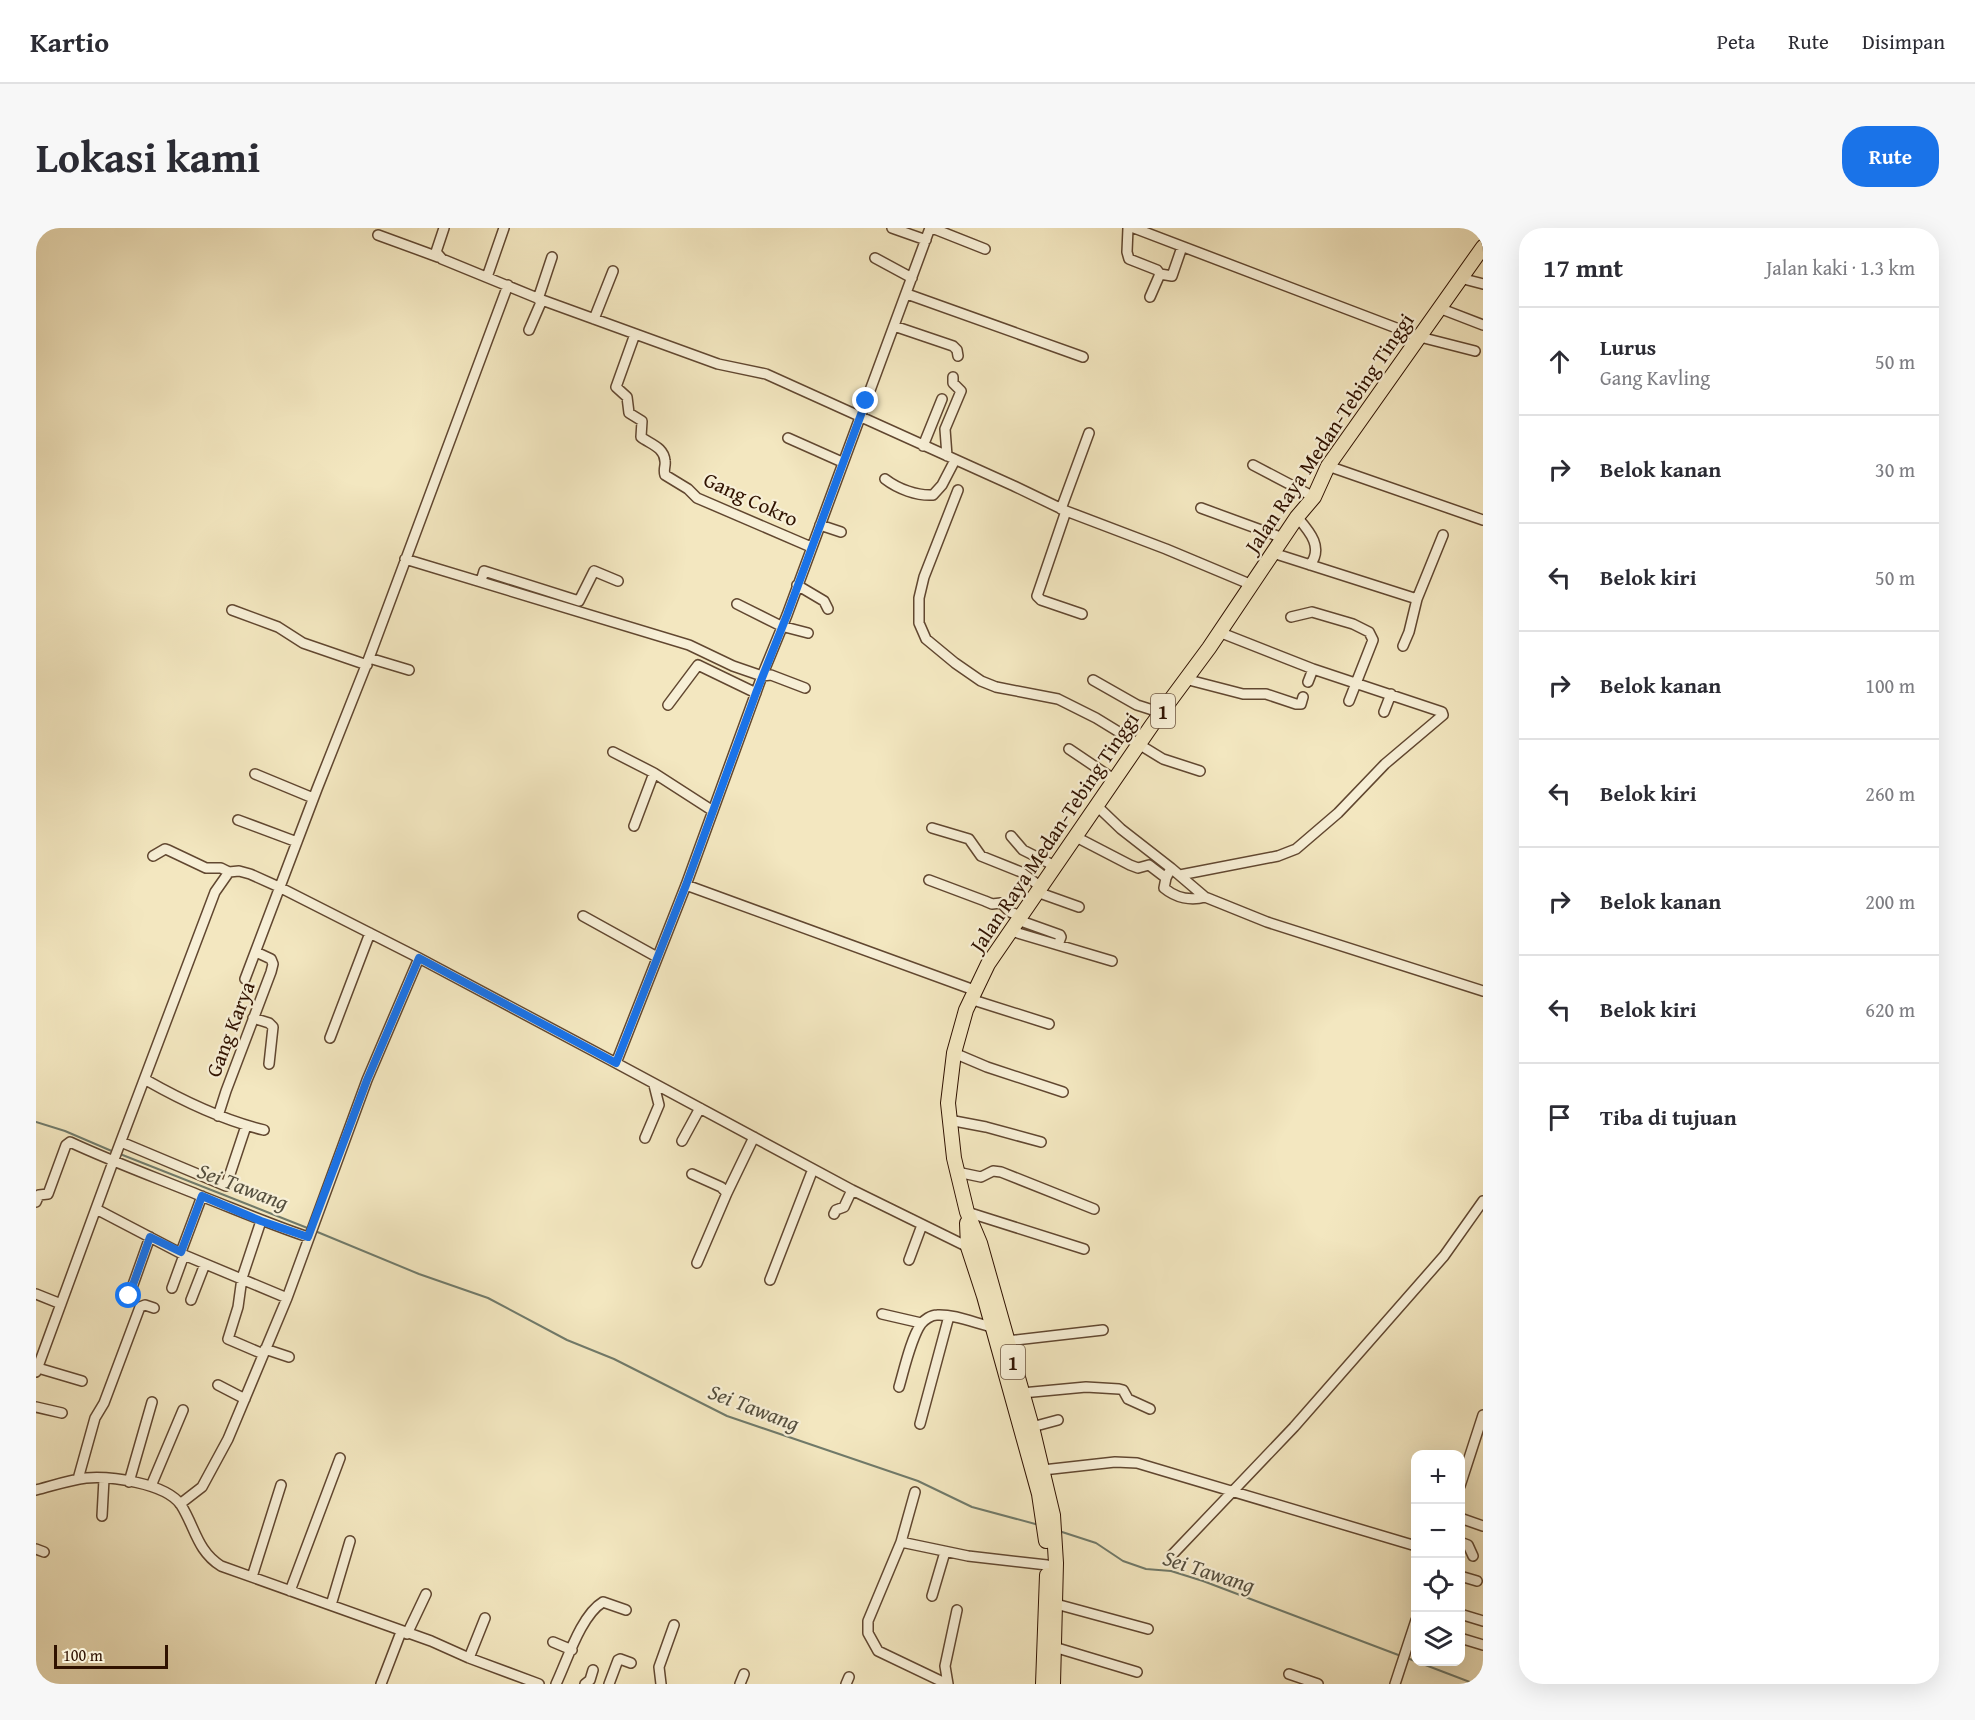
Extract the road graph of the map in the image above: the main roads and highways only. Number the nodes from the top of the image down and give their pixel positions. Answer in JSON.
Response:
{"nodes":[{"id":1,"x":1483,"y":247,"type":"edge"},
{"id":2,"x":967,"y":1212,"type":"junction"},
{"id":3,"x":1048,"y":1515,"type":"junction"},
{"id":4,"x":1050,"y":1534,"type":"junction"},
{"id":5,"x":1043,"y":1684,"type":"edge"},
{"id":6,"x":1053,"y":1684,"type":"edge"}],
"edges":[{"from":1,"to":2,"type":"highway","name":"Jalan Raya Medan-Tebing Tinggi","number":"1"},
{"from":2,"to":3,"type":"highway","name":"Jalan Raya Medan-Tebing Tinggi","number":"1"},
{"from":2,"to":3,"type":"highway","name":"Jalan Raya Medan-Tebing Tinggi","number":"1"},
{"from":3,"to":4,"type":"highway","name":"Jalan Raya Medan-Tebing Tinggi","number":"1"},
{"from":4,"to":5,"type":"highway","name":"Jalan Raya Medan-Tebing Tinggi","number":"1"},
{"from":4,"to":6,"type":"highway","name":"Jalan Raya Medan-Tebing Tinggi","number":"1"}]}
